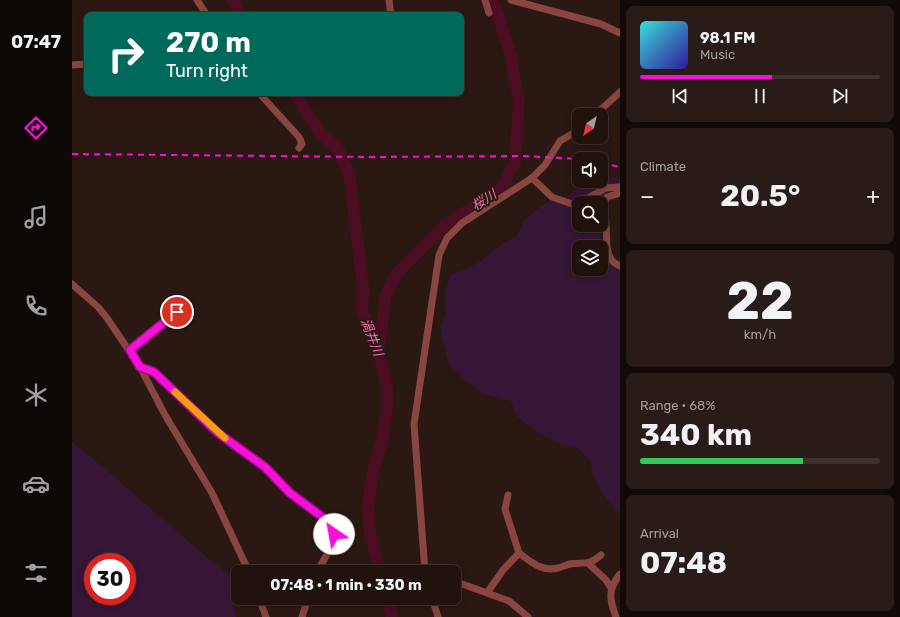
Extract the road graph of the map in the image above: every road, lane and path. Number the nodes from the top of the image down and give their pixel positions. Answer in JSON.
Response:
{"nodes":[{"id":1,"x":197,"y":0,"type":"edge"},
{"id":2,"x":389,"y":0,"type":"edge"},
{"id":3,"x":485,"y":0,"type":"edge"},
{"id":4,"x":511,"y":0,"type":"edge"},
{"id":5,"x":205,"y":12,"type":"edge"},
{"id":6,"x":391,"y":12,"type":"edge"},
{"id":7,"x":489,"y":13,"type":"dead end"},
{"id":8,"x":620,"y":33,"type":"edge"},
{"id":9,"x":84,"y":64,"type":"edge"},
{"id":10,"x":72,"y":65,"type":"edge"},
{"id":11,"x":620,"y":92,"type":"edge"},
{"id":12,"x":262,"y":96,"type":"edge"},
{"id":13,"x":603,"y":108,"type":"edge"},
{"id":14,"x":572,"y":134,"type":"edge"},
{"id":15,"x":298,"y":148,"type":"dead end"},
{"id":16,"x":532,"y":178,"type":"junction"},
{"id":17,"x":620,"y":187,"type":"edge"},
{"id":18,"x":620,"y":193,"type":"edge"},
{"id":19,"x":620,"y":266,"type":"edge"},
{"id":20,"x":72,"y":284,"type":"edge"},
{"id":21,"x":177,"y":312,"type":"dead end"},
{"id":22,"x":130,"y":350,"type":"junction"},
{"id":23,"x":140,"y":367,"type":"junction"},
{"id":24,"x":508,"y":495,"type":"dead end"},
{"id":25,"x":519,"y":553,"type":"junction"},
{"id":26,"x":601,"y":555,"type":"dead end"},
{"id":27,"x":589,"y":564,"type":"junction"},
{"id":28,"x":246,"y":565,"type":"edge"},
{"id":29,"x":320,"y":565,"type":"edge"},
{"id":30,"x":424,"y":565,"type":"edge"},
{"id":31,"x":620,"y":574,"type":"edge"},
{"id":32,"x":461,"y":583,"type":"edge"},
{"id":33,"x":611,"y":588,"type":"junction"},
{"id":34,"x":487,"y":592,"type":"junction"},
{"id":35,"x":262,"y":605,"type":"edge"},
{"id":36,"x":306,"y":605,"type":"edge"},
{"id":37,"x":434,"y":605,"type":"edge"},
{"id":38,"x":266,"y":617,"type":"edge"},
{"id":39,"x":302,"y":617,"type":"edge"},
{"id":40,"x":438,"y":617,"type":"edge"},
{"id":41,"x":528,"y":617,"type":"edge"},
{"id":42,"x":616,"y":617,"type":"edge"}],
"edges":[{"from":1,"to":5,"type":"street"},
{"from":2,"to":6,"type":"street"},
{"from":3,"to":7,"type":"street"},
{"from":4,"to":8,"type":"street"},
{"from":9,"to":10,"type":"street"},
{"from":11,"to":13,"type":"street"},
{"from":12,"to":15,"type":"street"},
{"from":14,"to":16,"type":"street"},
{"from":16,"to":17,"type":"street"},
{"from":16,"to":30,"type":"street"},
{"from":18,"to":19,"type":"street"},
{"from":20,"to":22,"type":"street"},
{"from":21,"to":22,"type":"street"},
{"from":22,"to":23,"type":"street"},
{"from":23,"to":28,"type":"street"},
{"from":23,"to":29,"type":"street"},
{"from":24,"to":25,"type":"street"},
{"from":25,"to":27,"type":"street"},
{"from":25,"to":34,"type":"street"},
{"from":26,"to":27,"type":"street"},
{"from":27,"to":33,"type":"street"},
{"from":31,"to":33,"type":"street"},
{"from":32,"to":34,"type":"street"},
{"from":33,"to":42,"type":"street"},
{"from":34,"to":41,"type":"street"},
{"from":35,"to":38,"type":"street"},
{"from":36,"to":39,"type":"street"},
{"from":37,"to":40,"type":"street"}]}
